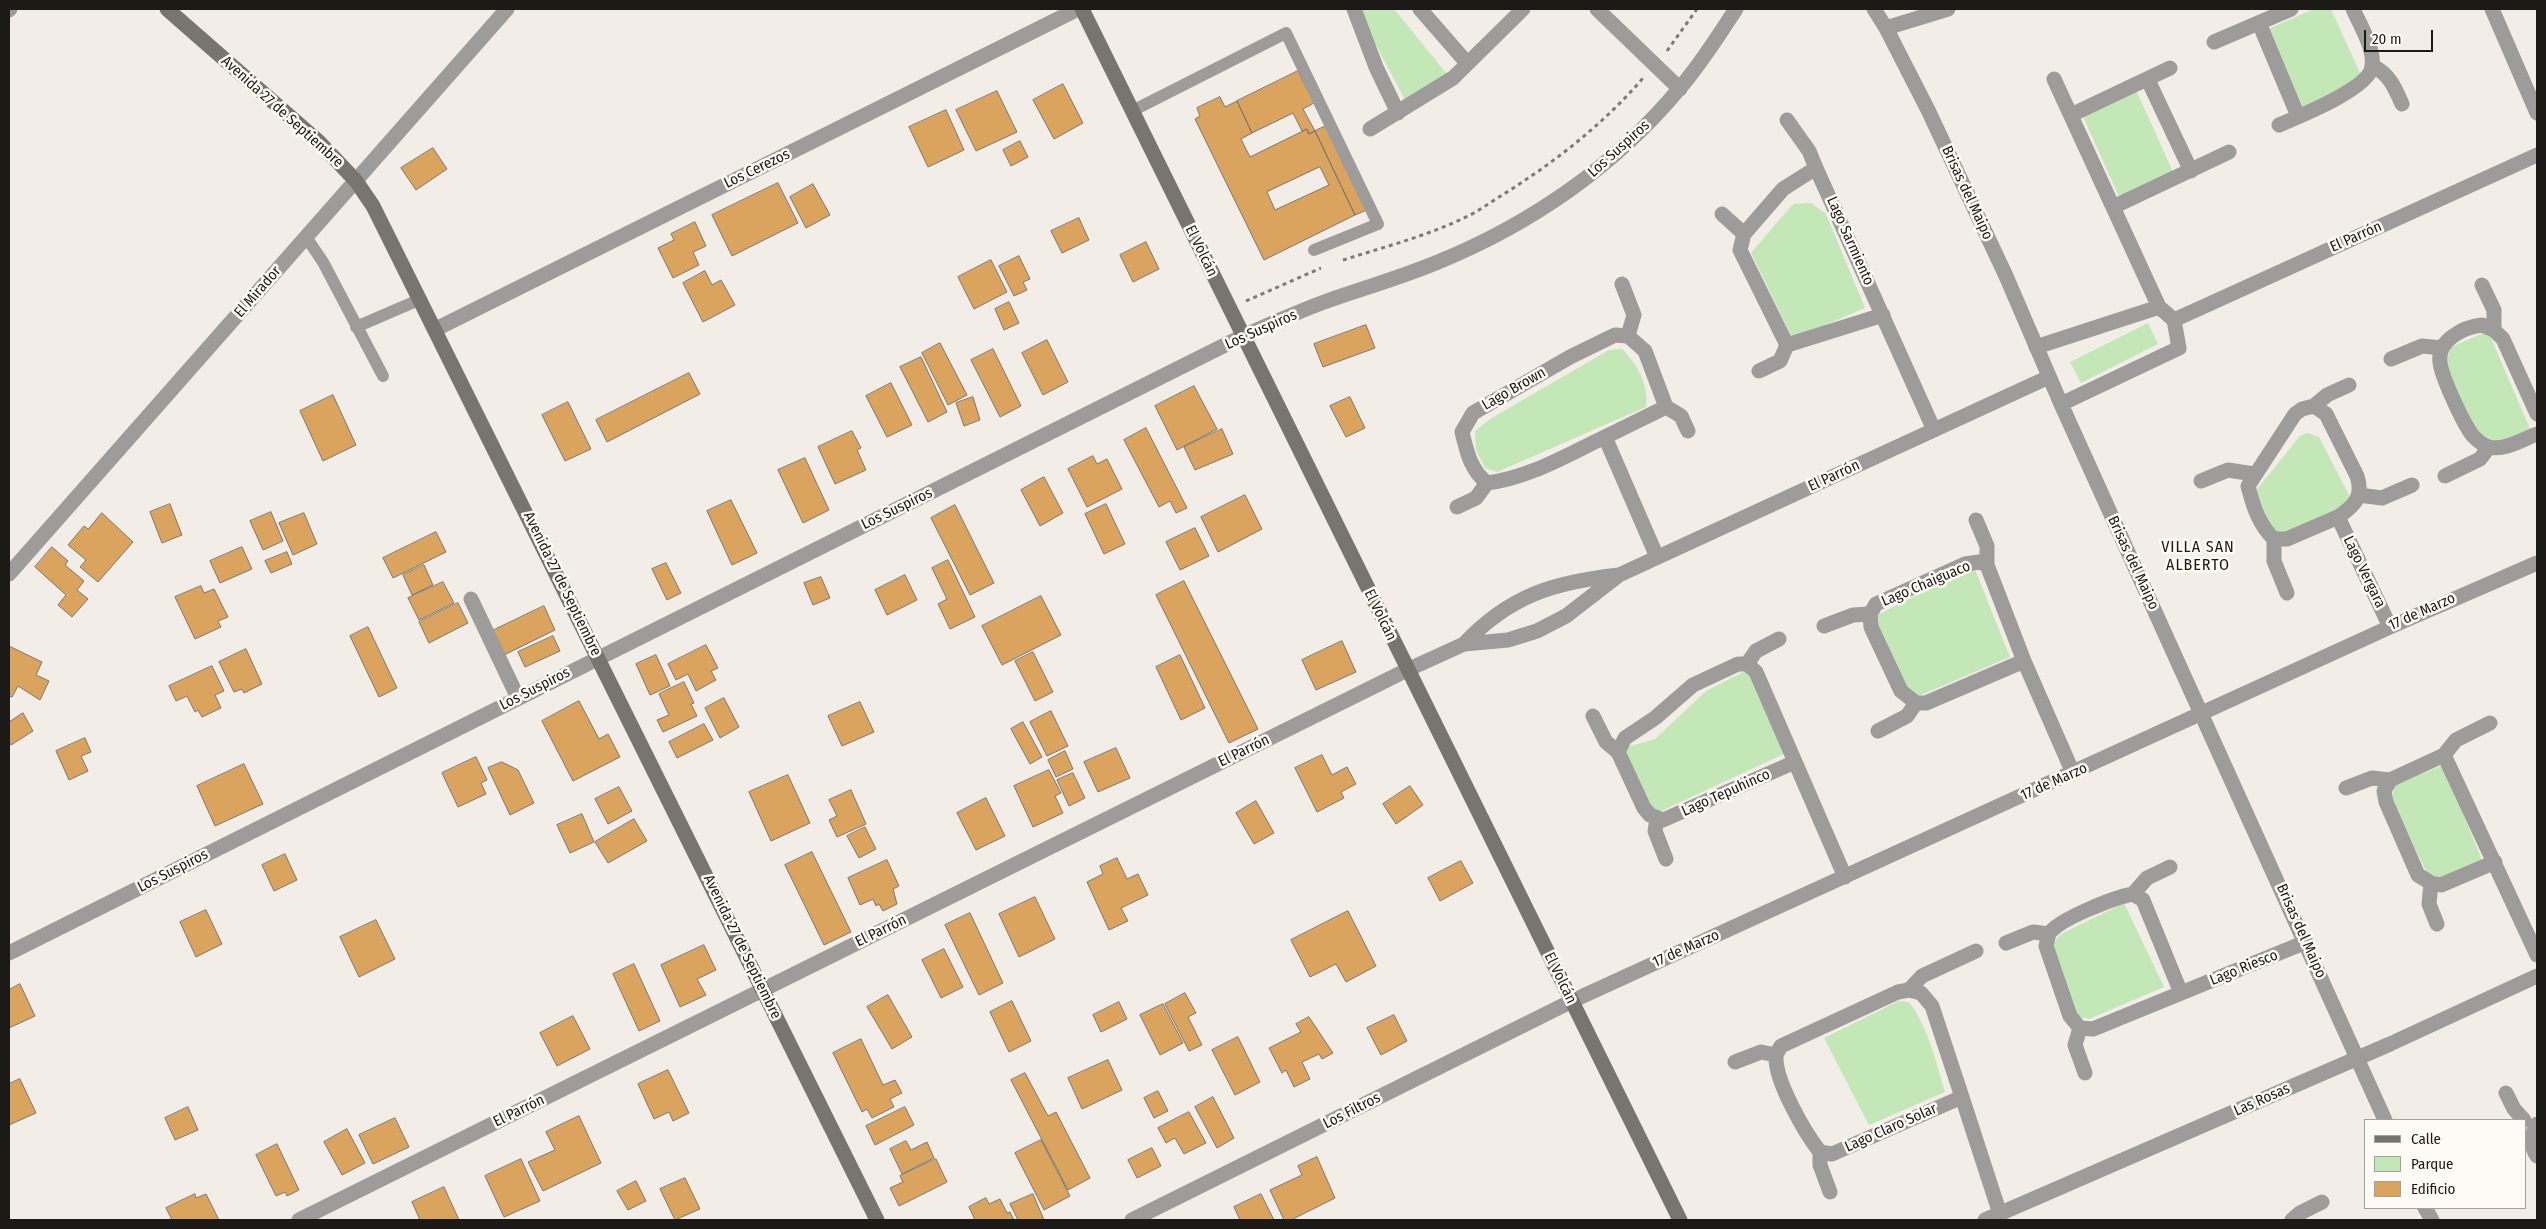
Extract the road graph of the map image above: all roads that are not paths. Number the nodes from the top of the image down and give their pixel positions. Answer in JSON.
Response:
{"nodes":[{"id":1,"x":166,"y":9,"type":"edge"},
{"id":2,"x":507,"y":9,"type":"edge"},
{"id":3,"x":1080,"y":9,"type":"edge"},
{"id":4,"x":1354,"y":9,"type":"edge"},
{"id":5,"x":1420,"y":9,"type":"edge"},
{"id":6,"x":1523,"y":9,"type":"edge"},
{"id":7,"x":1597,"y":9,"type":"edge"},
{"id":8,"x":1736,"y":9,"type":"edge"},
{"id":9,"x":1874,"y":9,"type":"edge"},
{"id":10,"x":1948,"y":9,"type":"edge"},
{"id":11,"x":2291,"y":9,"type":"edge"},
{"id":12,"x":2353,"y":9,"type":"edge"},
{"id":13,"x":2492,"y":9,"type":"edge"},
{"id":14,"x":2259,"y":23,"type":"junction"},
{"id":15,"x":1886,"y":28,"type":"junction"},
{"id":16,"x":2214,"y":42,"type":"dead end"},
{"id":17,"x":1467,"y":63,"type":"junction"},
{"id":18,"x":2372,"y":66,"type":"junction"},
{"id":19,"x":2170,"y":68,"type":"dead end"},
{"id":20,"x":2054,"y":79,"type":"dead end"},
{"id":21,"x":2148,"y":80,"type":"junction"},
{"id":22,"x":1680,"y":89,"type":"junction"},
{"id":23,"x":2402,"y":104,"type":"dead end"},
{"id":24,"x":1132,"y":111,"type":"junction"},
{"id":25,"x":1398,"y":112,"type":"junction"},
{"id":26,"x":2537,"y":112,"type":"edge"},
{"id":27,"x":2071,"y":115,"type":"junction"},
{"id":28,"x":2298,"y":116,"type":"junction"},
{"id":29,"x":1787,"y":120,"type":"dead end"},
{"id":30,"x":2279,"y":125,"type":"dead end"},
{"id":31,"x":1370,"y":129,"type":"dead end"},
{"id":32,"x":2229,"y":152,"type":"dead end"},
{"id":33,"x":2537,"y":155,"type":"edge"},
{"id":34,"x":1816,"y":168,"type":"junction"},
{"id":35,"x":2191,"y":171,"type":"junction"},
{"id":36,"x":356,"y":181,"type":"junction"},
{"id":37,"x":2113,"y":207,"type":"junction"},
{"id":38,"x":1722,"y":214,"type":"dead end"},
{"id":39,"x":1744,"y":234,"type":"junction"},
{"id":40,"x":306,"y":237,"type":"junction"},
{"id":41,"x":1314,"y":250,"type":"dead end"},
{"id":42,"x":1622,"y":284,"type":"dead end"},
{"id":43,"x":2482,"y":284,"type":"dead end"},
{"id":44,"x":421,"y":299,"type":"junction"},
{"id":45,"x":2159,"y":307,"type":"junction"},
{"id":46,"x":1883,"y":315,"type":"junction"},
{"id":47,"x":2174,"y":320,"type":"junction"},
{"id":48,"x":356,"y":327,"type":"junction"},
{"id":49,"x":436,"y":329,"type":"junction"},
{"id":50,"x":2494,"y":330,"type":"junction"},
{"id":51,"x":1243,"y":336,"type":"junction"},
{"id":52,"x":1628,"y":336,"type":"junction"},
{"id":53,"x":1787,"y":345,"type":"junction"},
{"id":54,"x":2036,"y":348,"type":"junction"},
{"id":55,"x":2442,"y":348,"type":"junction"},
{"id":56,"x":2391,"y":359,"type":"dead end"},
{"id":57,"x":1759,"y":371,"type":"dead end"},
{"id":58,"x":383,"y":376,"type":"dead end"},
{"id":59,"x":2049,"y":377,"type":"junction"},
{"id":60,"x":2349,"y":385,"type":"dead end"},
{"id":61,"x":2061,"y":404,"type":"junction"},
{"id":62,"x":2314,"y":406,"type":"junction"},
{"id":63,"x":1666,"y":407,"type":"junction"},
{"id":64,"x":2537,"y":414,"type":"edge"},
{"id":65,"x":1934,"y":430,"type":"junction"},
{"id":66,"x":1688,"y":431,"type":"dead end"},
{"id":67,"x":2537,"y":434,"type":"edge"},
{"id":68,"x":1605,"y":437,"type":"junction"},
{"id":69,"x":2489,"y":447,"type":"junction"},
{"id":70,"x":2254,"y":474,"type":"junction"},
{"id":71,"x":2445,"y":476,"type":"dead end"},
{"id":72,"x":2201,"y":481,"type":"dead end"},
{"id":73,"x":1487,"y":483,"type":"junction"},
{"id":74,"x":2412,"y":485,"type":"dead end"},
{"id":75,"x":2359,"y":495,"type":"junction"},
{"id":76,"x":1457,"y":506,"type":"dead end"},
{"id":77,"x":2338,"y":517,"type":"junction"},
{"id":78,"x":1976,"y":520,"type":"dead end"},
{"id":79,"x":2274,"y":539,"type":"junction"},
{"id":80,"x":1657,"y":557,"type":"junction"},
{"id":81,"x":2537,"y":563,"type":"edge"},
{"id":82,"x":1987,"y":565,"type":"junction"},
{"id":83,"x":9,"y":574,"type":"edge"},
{"id":84,"x":1619,"y":575,"type":"junction"},
{"id":85,"x":2287,"y":592,"type":"dead end"},
{"id":86,"x":471,"y":600,"type":"dead end"},
{"id":87,"x":1870,"y":614,"type":"junction"},
{"id":88,"x":1824,"y":626,"type":"dead end"},
{"id":89,"x":2390,"y":627,"type":"junction"},
{"id":90,"x":1779,"y":639,"type":"dead end"},
{"id":91,"x":1464,"y":644,"type":"junction"},
{"id":92,"x":599,"y":657,"type":"junction"},
{"id":93,"x":2024,"y":661,"type":"junction"},
{"id":94,"x":1748,"y":664,"type":"junction"},
{"id":95,"x":1408,"y":670,"type":"junction"},
{"id":96,"x":518,"y":698,"type":"junction"},
{"id":97,"x":1916,"y":703,"type":"junction"},
{"id":98,"x":2202,"y":714,"type":"junction"},
{"id":99,"x":1593,"y":716,"type":"dead end"},
{"id":100,"x":2490,"y":723,"type":"dead end"},
{"id":101,"x":1878,"y":731,"type":"dead end"},
{"id":102,"x":1618,"y":752,"type":"junction"},
{"id":103,"x":2444,"y":755,"type":"junction"},
{"id":104,"x":1795,"y":762,"type":"junction"},
{"id":105,"x":2073,"y":773,"type":"junction"},
{"id":106,"x":2390,"y":780,"type":"junction"},
{"id":107,"x":2346,"y":788,"type":"dead end"},
{"id":108,"x":1657,"y":819,"type":"junction"},
{"id":109,"x":1666,"y":859,"type":"dead end"},
{"id":110,"x":2495,"y":862,"type":"junction"},
{"id":111,"x":2170,"y":867,"type":"dead end"},
{"id":112,"x":1845,"y":877,"type":"junction"},
{"id":113,"x":2430,"y":883,"type":"junction"},
{"id":114,"x":2133,"y":894,"type":"junction"},
{"id":115,"x":2437,"y":924,"type":"dead end"},
{"id":116,"x":2050,"y":934,"type":"junction"},
{"id":117,"x":2306,"y":942,"type":"junction"},
{"id":118,"x":2006,"y":943,"type":"dead end"},
{"id":119,"x":1976,"y":951,"type":"dead end"},
{"id":120,"x":9,"y":953,"type":"edge"},
{"id":121,"x":2537,"y":955,"type":"edge"},
{"id":122,"x":2537,"y":976,"type":"edge"},
{"id":123,"x":763,"y":990,"type":"junction"},
{"id":124,"x":1909,"y":990,"type":"junction"},
{"id":125,"x":2181,"y":993,"type":"junction"},
{"id":126,"x":1572,"y":1001,"type":"junction"},
{"id":127,"x":2080,"y":1028,"type":"junction"},
{"id":128,"x":1776,"y":1055,"type":"junction"},
{"id":129,"x":2358,"y":1058,"type":"junction"},
{"id":130,"x":1734,"y":1062,"type":"dead end"},
{"id":131,"x":2085,"y":1074,"type":"dead end"},
{"id":132,"x":2506,"y":1092,"type":"dead end"},
{"id":133,"x":1962,"y":1097,"type":"junction"},
{"id":134,"x":2385,"y":1119,"type":"edge"},
{"id":135,"x":2525,"y":1119,"type":"edge"},
{"id":136,"x":2530,"y":1124,"type":"edge"},
{"id":137,"x":1820,"y":1152,"type":"junction"},
{"id":138,"x":2537,"y":1156,"type":"edge"},
{"id":139,"x":1830,"y":1192,"type":"dead end"},
{"id":140,"x":2322,"y":1202,"type":"dead end"},
{"id":141,"x":2426,"y":1209,"type":"edge"},
{"id":142,"x":2000,"y":1214,"type":"junction"},
{"id":143,"x":299,"y":1220,"type":"edge"},
{"id":144,"x":877,"y":1220,"type":"edge"},
{"id":145,"x":1132,"y":1220,"type":"edge"},
{"id":146,"x":1680,"y":1220,"type":"edge"},
{"id":147,"x":1985,"y":1220,"type":"edge"},
{"id":148,"x":2292,"y":1220,"type":"edge"},
{"id":149,"x":2432,"y":1220,"type":"edge"}],
"edges":[{"from":1,"to":36,"type":"street","name":"Avenida 27 de Septiembre"},
{"from":2,"to":36,"type":"street","name":"El Mirador"},
{"from":3,"to":24,"type":"street","name":"El Volcán"},
{"from":3,"to":49,"type":"street","name":"Los Cerezos"},
{"from":4,"to":25,"type":"street"},
{"from":5,"to":17,"type":"street"},
{"from":6,"to":17,"type":"street"},
{"from":7,"to":22,"type":"street"},
{"from":8,"to":22,"type":"street","name":"Los Suspiros"},
{"from":9,"to":15,"type":"street","name":"Brisas del Maipo"},
{"from":10,"to":15,"type":"street"},
{"from":11,"to":14,"type":"street"},
{"from":12,"to":18,"type":"street"},
{"from":13,"to":26,"type":"street"},
{"from":14,"to":16,"type":"street"},
{"from":14,"to":28,"type":"street"},
{"from":15,"to":54,"type":"street","name":"Brisas del Maipo"},
{"from":17,"to":25,"type":"street"},
{"from":18,"to":23,"type":"street"},
{"from":18,"to":28,"type":"street"},
{"from":19,"to":21,"type":"street"},
{"from":20,"to":27,"type":"street"},
{"from":21,"to":27,"type":"street"},
{"from":21,"to":35,"type":"street"},
{"from":22,"to":51,"type":"street","name":"Los Suspiros"},
{"from":24,"to":41,"type":"lane"},
{"from":24,"to":51,"type":"street","name":"El Volcán"},
{"from":25,"to":31,"type":"street"},
{"from":27,"to":37,"type":"street"},
{"from":28,"to":30,"type":"street"},
{"from":29,"to":34,"type":"street","name":"Lago Sarmiento"},
{"from":32,"to":35,"type":"street"},
{"from":33,"to":47,"type":"street","name":"El Parrón"},
{"from":34,"to":39,"type":"street"},
{"from":34,"to":46,"type":"street","name":"Lago Sarmiento"},
{"from":35,"to":37,"type":"street"},
{"from":36,"to":40,"type":"street","name":"El Mirador"},
{"from":36,"to":44,"type":"street","name":"Avenida 27 de Septiembre"},
{"from":37,"to":45,"type":"street"},
{"from":38,"to":39,"type":"street"},
{"from":39,"to":53,"type":"street"},
{"from":40,"to":48,"type":"lane"},
{"from":40,"to":83,"type":"street","name":"El Mirador"},
{"from":42,"to":52,"type":"street"},
{"from":43,"to":50,"type":"street"},
{"from":44,"to":48,"type":"lane"},
{"from":44,"to":49,"type":"street","name":"Avenida 27 de Septiembre"},
{"from":45,"to":47,"type":"street"},
{"from":45,"to":54,"type":"street"},
{"from":46,"to":53,"type":"street"},
{"from":46,"to":65,"type":"street","name":"Lago Sarmiento"},
{"from":47,"to":61,"type":"street"},
{"from":48,"to":58,"type":"lane"},
{"from":49,"to":92,"type":"street","name":"Avenida 27 de Septiembre"},
{"from":50,"to":55,"type":"street"},
{"from":50,"to":64,"type":"street"},
{"from":51,"to":92,"type":"street","name":"Los Suspiros"},
{"from":51,"to":95,"type":"street","name":"El Volcán"},
{"from":52,"to":63,"type":"street"},
{"from":52,"to":73,"type":"street","name":"Lago Brown"},
{"from":53,"to":57,"type":"street"},
{"from":54,"to":59,"type":"street","name":"Brisas del Maipo"},
{"from":55,"to":56,"type":"street"},
{"from":55,"to":69,"type":"street"},
{"from":59,"to":61,"type":"street","name":"Brisas del Maipo"},
{"from":59,"to":65,"type":"street","name":"El Parrón"},
{"from":60,"to":62,"type":"street"},
{"from":61,"to":98,"type":"street","name":"Brisas del Maipo"},
{"from":62,"to":70,"type":"street"},
{"from":62,"to":75,"type":"street"},
{"from":63,"to":66,"type":"street"},
{"from":63,"to":68,"type":"street"},
{"from":65,"to":80,"type":"street","name":"El Parrón"},
{"from":67,"to":69,"type":"street"},
{"from":68,"to":73,"type":"street"},
{"from":68,"to":80,"type":"street"},
{"from":69,"to":71,"type":"street"},
{"from":70,"to":72,"type":"street"},
{"from":70,"to":79,"type":"street"},
{"from":73,"to":76,"type":"street"},
{"from":74,"to":75,"type":"street"},
{"from":75,"to":77,"type":"street","name":"Lago Vergara"},
{"from":77,"to":79,"type":"street","name":"Lago Vergara"},
{"from":77,"to":89,"type":"street","name":"Lago Vergara"},
{"from":78,"to":82,"type":"street","name":"Lago Chaiguaco"},
{"from":79,"to":85,"type":"street"},
{"from":80,"to":84,"type":"street","name":"El Parrón"},
{"from":81,"to":89,"type":"street","name":"17 de Marzo"},
{"from":82,"to":87,"type":"street","name":"Lago Chaiguaco"},
{"from":82,"to":93,"type":"street","name":"Lago Chaiguaco"},
{"from":84,"to":91,"type":"street","name":"El Parrón"},
{"from":84,"to":91,"type":"street","name":"El Parrón"},
{"from":86,"to":96,"type":"street"},
{"from":87,"to":88,"type":"street","name":"Lago Chaiguaco"},
{"from":87,"to":97,"type":"street","name":"Lago Chaiguaco"},
{"from":89,"to":98,"type":"street","name":"17 de Marzo"},
{"from":90,"to":94,"type":"street"},
{"from":91,"to":95,"type":"street","name":"El Parrón"},
{"from":92,"to":96,"type":"street","name":"Los Suspiros"},
{"from":92,"to":123,"type":"street","name":"Avenida 27 de Septiembre"},
{"from":93,"to":97,"type":"street"},
{"from":93,"to":105,"type":"street","name":"Lago Chaiguaco"},
{"from":94,"to":102,"type":"street"},
{"from":94,"to":104,"type":"street"},
{"from":95,"to":123,"type":"street","name":"El Parrón"},
{"from":95,"to":126,"type":"street","name":"El Volcán"},
{"from":96,"to":120,"type":"street","name":"Los Suspiros"},
{"from":97,"to":101,"type":"street"},
{"from":98,"to":105,"type":"street","name":"17 de Marzo"},
{"from":98,"to":117,"type":"street","name":"Brisas del Maipo"},
{"from":99,"to":102,"type":"street"},
{"from":100,"to":103,"type":"street"},
{"from":102,"to":108,"type":"street"},
{"from":103,"to":106,"type":"street"},
{"from":103,"to":110,"type":"street"},
{"from":104,"to":108,"type":"street","name":"Lago Tepuhinco"},
{"from":104,"to":112,"type":"street"},
{"from":105,"to":112,"type":"street","name":"17 de Marzo"},
{"from":106,"to":107,"type":"street"},
{"from":106,"to":113,"type":"street"},
{"from":108,"to":109,"type":"street"},
{"from":110,"to":113,"type":"street"},
{"from":110,"to":121,"type":"street"},
{"from":111,"to":114,"type":"street"},
{"from":112,"to":126,"type":"street","name":"17 de Marzo"},
{"from":113,"to":115,"type":"street"},
{"from":114,"to":116,"type":"street"},
{"from":114,"to":125,"type":"street"},
{"from":116,"to":118,"type":"street"},
{"from":116,"to":127,"type":"street"},
{"from":117,"to":125,"type":"street","name":"Lago Riesco"},
{"from":117,"to":129,"type":"street","name":"Brisas del Maipo"},
{"from":119,"to":124,"type":"street"},
{"from":122,"to":129,"type":"street","name":"Las Rosas"},
{"from":123,"to":143,"type":"street","name":"El Parrón"},
{"from":123,"to":144,"type":"street","name":"Avenida 27 de Septiembre"},
{"from":124,"to":128,"type":"street"},
{"from":124,"to":133,"type":"street"},
{"from":125,"to":127,"type":"street","name":"Lago Riesco"},
{"from":126,"to":145,"type":"street","name":"Los Filtros"},
{"from":126,"to":146,"type":"street","name":"El Volcán"},
{"from":127,"to":131,"type":"street"},
{"from":128,"to":130,"type":"street"},
{"from":128,"to":137,"type":"street"},
{"from":129,"to":134,"type":"street","name":"Brisas del Maipo"},
{"from":129,"to":142,"type":"street","name":"Las Rosas"},
{"from":132,"to":135,"type":"street"},
{"from":133,"to":137,"type":"street","name":"Lago Claro Solar"},
{"from":133,"to":142,"type":"street"},
{"from":136,"to":138,"type":"street"},
{"from":137,"to":139,"type":"street"},
{"from":140,"to":148,"type":"street"},
{"from":141,"to":149,"type":"street"},
{"from":142,"to":147,"type":"street","name":"Las Rosas"}]}
